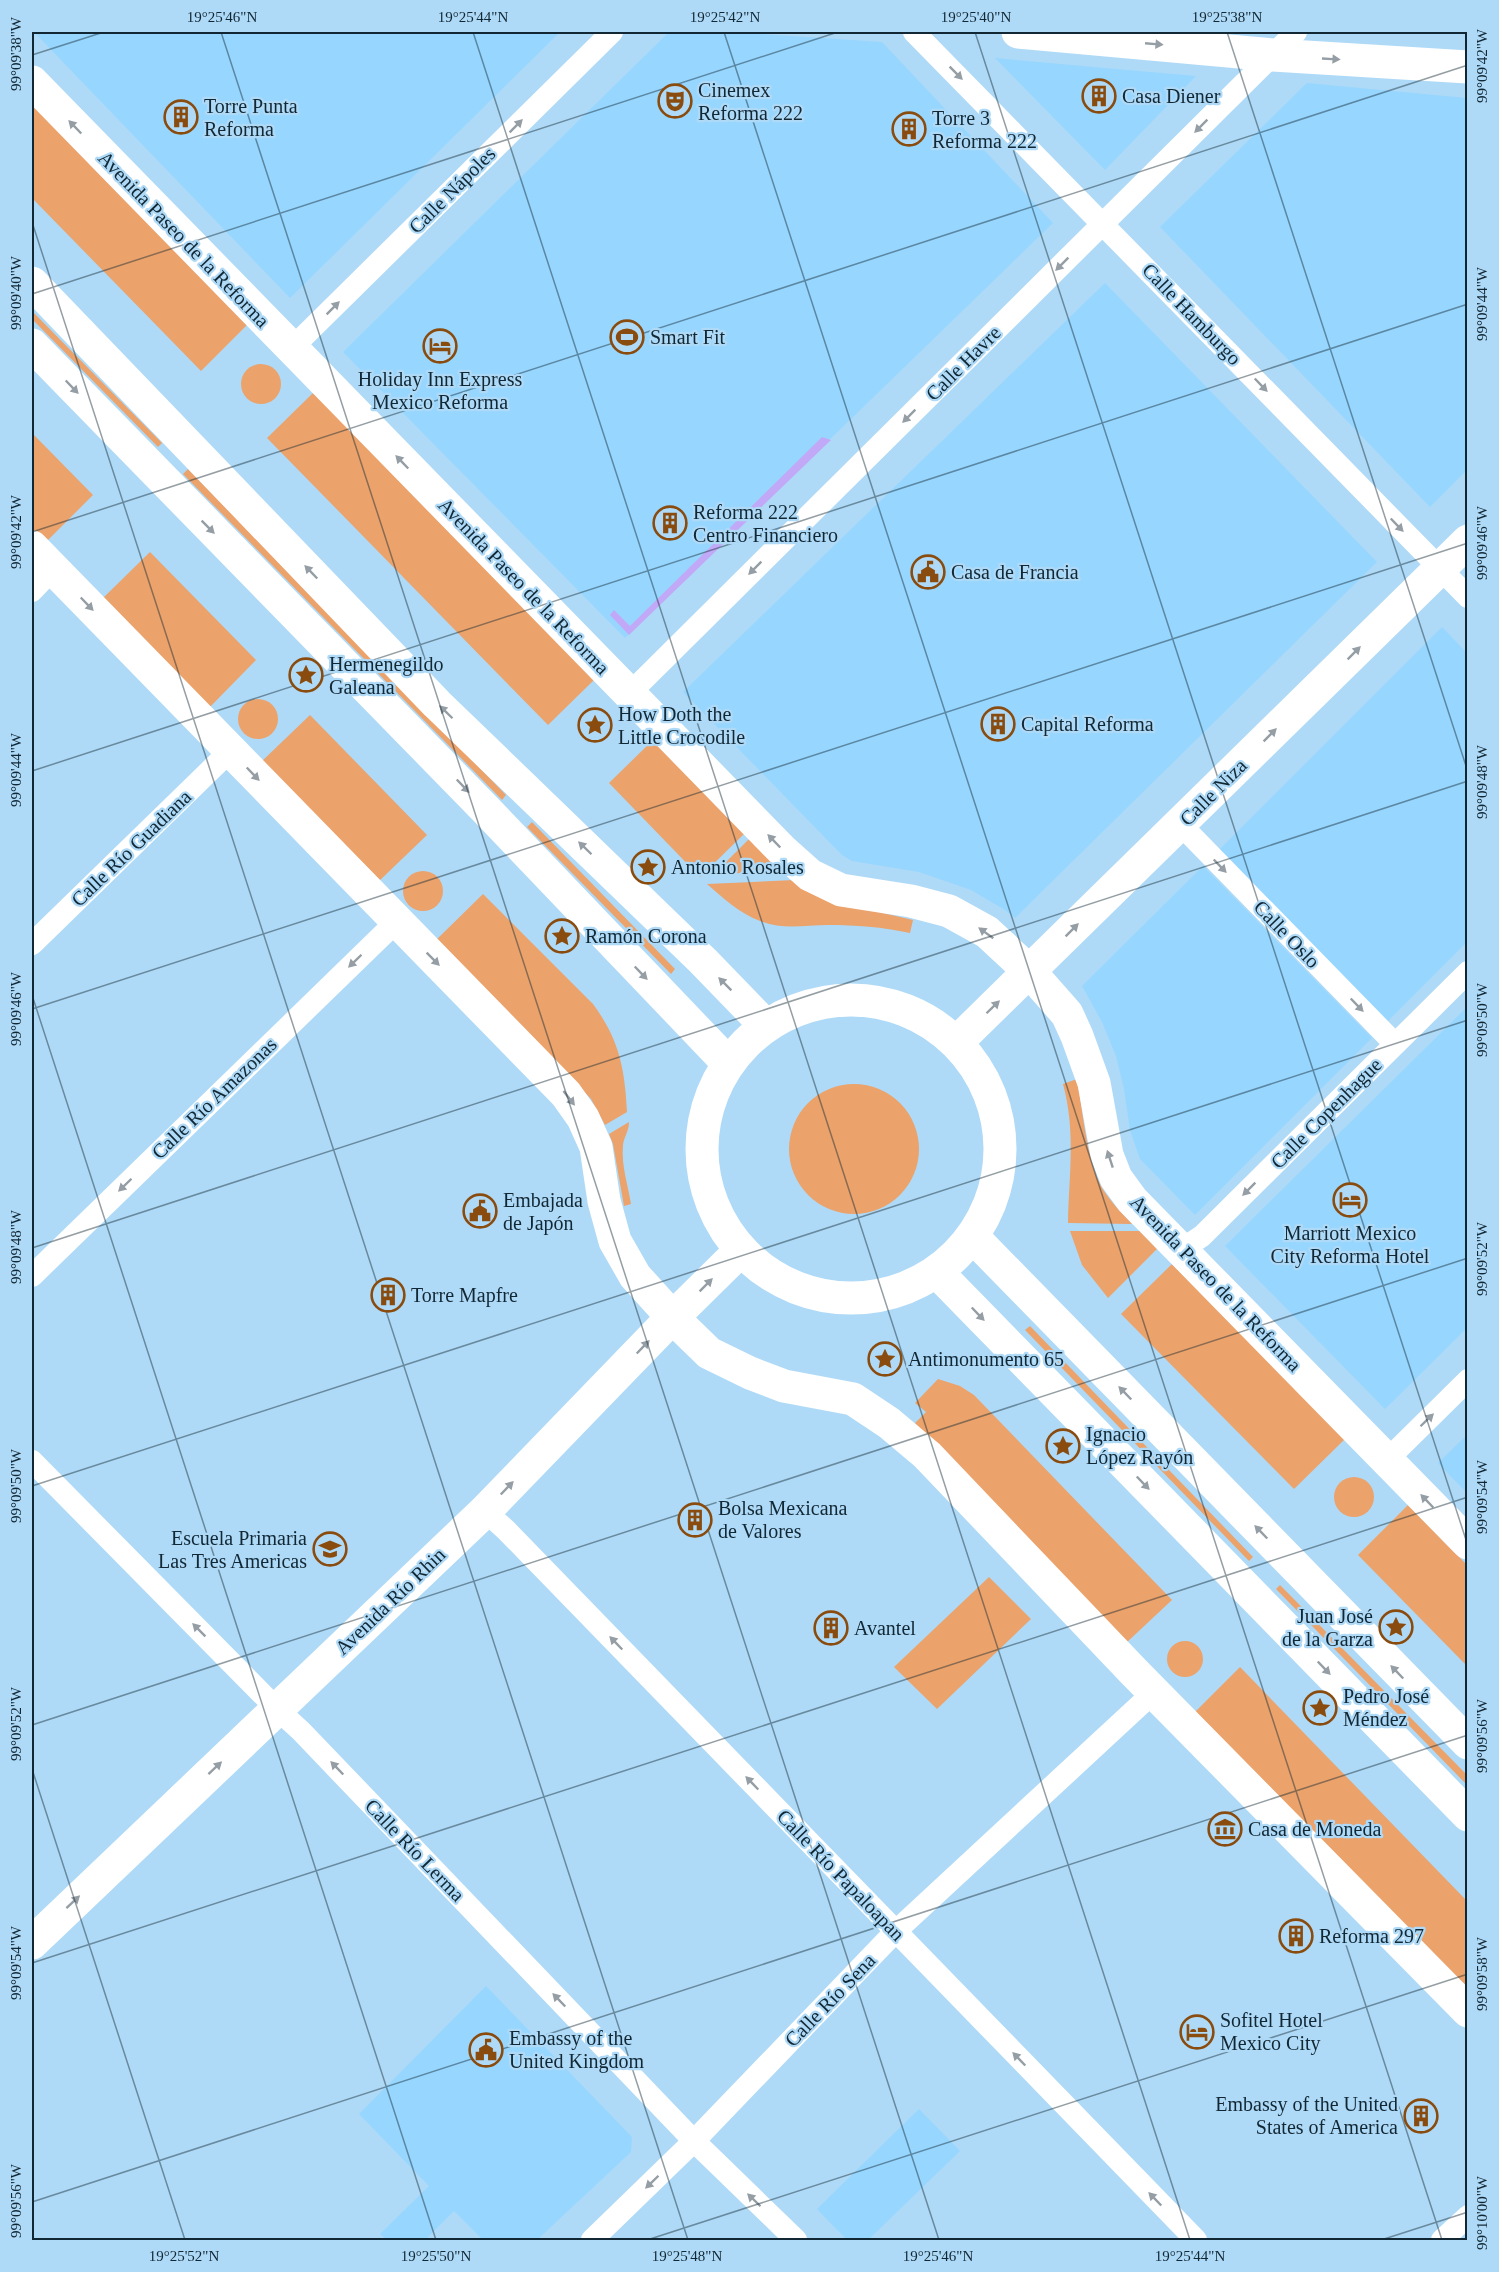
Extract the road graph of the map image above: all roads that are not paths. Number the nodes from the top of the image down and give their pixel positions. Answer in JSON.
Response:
{"nodes":[{"id":1,"x":612,"y":32,"type":"edge"},
{"id":2,"x":914,"y":32,"type":"edge"},
{"id":3,"x":1018,"y":32,"type":"edge"},
{"id":4,"x":1296,"y":32,"type":"edge"},
{"id":5,"x":1273,"y":55,"type":"junction"},
{"id":6,"x":1467,"y":67,"type":"edge"},
{"id":7,"x":32,"y":82,"type":"edge"},
{"id":8,"x":1104,"y":223,"type":"junction"},
{"id":9,"x":32,"y":284,"type":"edge"},
{"id":10,"x":32,"y":345,"type":"edge"},
{"id":11,"x":291,"y":349,"type":"junction"},
{"id":12,"x":1467,"y":541,"type":"edge"},
{"id":13,"x":1440,"y":568,"type":"junction"},
{"id":14,"x":39,"y":569,"type":"edge"},
{"id":15,"x":1467,"y":597,"type":"edge"},
{"id":16,"x":630,"y":693,"type":"junction"},
{"id":17,"x":230,"y":751,"type":"junction"},
{"id":18,"x":1180,"y":824,"type":"junction"},
{"id":19,"x":397,"y":921,"type":"junction"},
{"id":20,"x":32,"y":945,"type":"edge"},
{"id":21,"x":1030,"y":972,"type":"junction"},
{"id":22,"x":1467,"y":972,"type":"edge"},
{"id":23,"x":766,"y":1026,"type":"junction"},
{"id":24,"x":957,"y":1042,"type":"junction"},
{"id":25,"x":1395,"y":1044,"type":"junction"},
{"id":26,"x":728,"y":1063,"type":"junction"},
{"id":27,"x":973,"y":1237,"type":"junction"},
{"id":28,"x":1181,"y":1250,"type":"junction"},
{"id":29,"x":740,"y":1251,"type":"junction"},
{"id":30,"x":937,"y":1272,"type":"junction"},
{"id":31,"x":32,"y":1276,"type":"edge"},
{"id":32,"x":673,"y":1318,"type":"junction"},
{"id":33,"x":1467,"y":1380,"type":"edge"},
{"id":34,"x":1387,"y":1460,"type":"junction"},
{"id":35,"x":32,"y":1461,"type":"edge"},
{"id":36,"x":485,"y":1511,"type":"junction"},
{"id":37,"x":1467,"y":1543,"type":"edge"},
{"id":38,"x":1154,"y":1692,"type":"junction"},
{"id":39,"x":277,"y":1709,"type":"junction"},
{"id":40,"x":1467,"y":1743,"type":"edge"},
{"id":41,"x":1467,"y":1815,"type":"edge"},
{"id":42,"x":896,"y":1932,"type":"junction"},
{"id":43,"x":32,"y":1943,"type":"edge"},
{"id":44,"x":1467,"y":2011,"type":"edge"},
{"id":45,"x":694,"y":2141,"type":"junction"},
{"id":46,"x":1467,"y":2216,"type":"edge"},
{"id":47,"x":592,"y":2241,"type":"edge"},
{"id":48,"x":796,"y":2241,"type":"edge"},
{"id":49,"x":1196,"y":2241,"type":"edge"},
{"id":50,"x":1442,"y":2241,"type":"edge"}],
"edges":[{"from":11,"to":1,"type":"street","name":"Calle Nápoles","one_way":true},
{"from":2,"to":8,"type":"street","name":"Calle Hamburgo","one_way":true},
{"from":3,"to":5,"type":"street","one_way":true},
{"from":4,"to":5,"type":"street","name":"Calle Havre"},
{"from":5,"to":6,"type":"street","one_way":true},
{"from":5,"to":8,"type":"street","name":"Calle Havre","one_way":true},
{"from":11,"to":7,"type":"street","name":"Avenida Paseo de la Reforma","one_way":true},
{"from":8,"to":13,"type":"street","name":"Calle Hamburgo","one_way":true},
{"from":8,"to":16,"type":"street","name":"Calle Havre","one_way":true},
{"from":23,"to":9,"type":"street","one_way":true},
{"from":10,"to":26,"type":"street","one_way":true},
{"from":16,"to":11,"type":"street","name":"Avenida Paseo de la Reforma","one_way":true},
{"from":12,"to":13,"type":"street","name":"Calle Niza"},
{"from":13,"to":15,"type":"street","name":"Calle Hamburgo"},
{"from":18,"to":13,"type":"street","name":"Calle Niza","one_way":true},
{"from":14,"to":17,"type":"street","one_way":true},
{"from":21,"to":16,"type":"street","name":"Avenida Paseo de la Reforma","one_way":true},
{"from":17,"to":19,"type":"street","one_way":true},
{"from":17,"to":20,"type":"street","name":"Calle Río Guadiana"},
{"from":21,"to":18,"type":"street","name":"Calle Niza","one_way":true},
{"from":18,"to":25,"type":"street","name":"Calle Oslo","one_way":true},
{"from":19,"to":31,"type":"street","name":"Calle Río Amazonas","one_way":true},
{"from":19,"to":32,"type":"street","one_way":true},
{"from":24,"to":21,"type":"street","name":"Calle Niza","one_way":true},
{"from":28,"to":21,"type":"street","name":"Avenida Paseo de la Reforma","one_way":true},
{"from":22,"to":25,"type":"street","name":"Calle Copenhague"},
{"from":23,"to":24,"type":"street"},
{"from":23,"to":26,"type":"street"},
{"from":24,"to":27,"type":"street"},
{"from":25,"to":28,"type":"street","name":"Calle Copenhague","one_way":true},
{"from":26,"to":29,"type":"street"},
{"from":27,"to":30,"type":"street"},
{"from":40,"to":27,"type":"street","one_way":true},
{"from":28,"to":34,"type":"street","name":"Avenida Paseo de la Reforma"},
{"from":29,"to":30,"type":"street"},
{"from":32,"to":29,"type":"street","name":"Avenida Río Rhin","one_way":true},
{"from":30,"to":41,"type":"street","one_way":true},
{"from":36,"to":32,"type":"street","name":"Avenida Río Rhin","one_way":true},
{"from":32,"to":38,"type":"street"},
{"from":34,"to":33,"type":"street","one_way":true},
{"from":37,"to":34,"type":"street","name":"Avenida Paseo de la Reforma","one_way":true},
{"from":39,"to":35,"type":"street","name":"Calle Río Lerma","one_way":true},
{"from":36,"to":39,"type":"street","name":"Avenida Río Rhin"},
{"from":42,"to":36,"type":"street","name":"Calle Río Papaloapan","one_way":true},
{"from":38,"to":42,"type":"street","name":"Calle Río Sena"},
{"from":38,"to":44,"type":"street"},
{"from":43,"to":39,"type":"street","name":"Avenida Río Rhin","one_way":true},
{"from":45,"to":39,"type":"street","name":"Calle Río Lerma","one_way":true},
{"from":42,"to":45,"type":"street","name":"Calle Río Sena"},
{"from":49,"to":42,"type":"street","name":"Calle Río Papaloapan","one_way":true},
{"from":45,"to":47,"type":"street","name":"Calle Río Sena","one_way":true},
{"from":48,"to":45,"type":"street","name":"Calle Río Lerma","one_way":true},
{"from":46,"to":50,"type":"street"}]}
